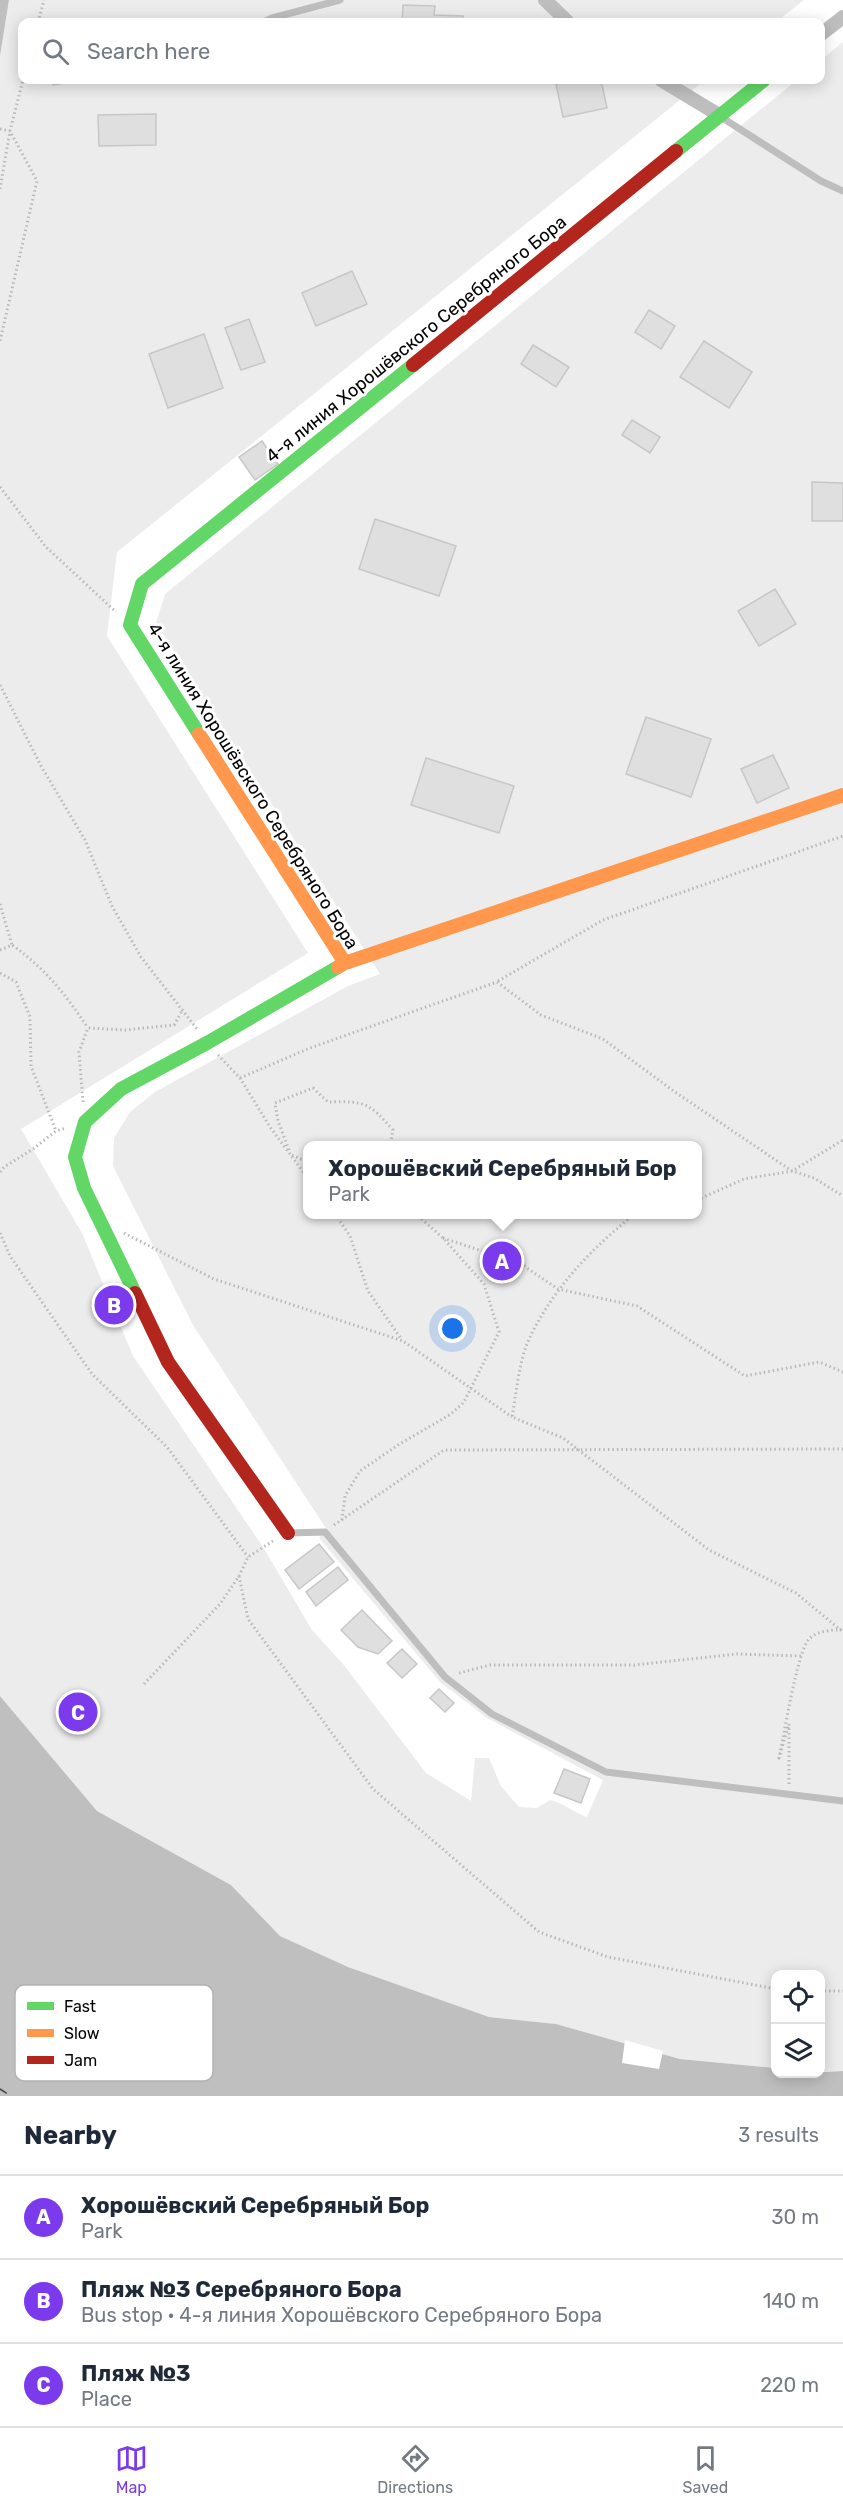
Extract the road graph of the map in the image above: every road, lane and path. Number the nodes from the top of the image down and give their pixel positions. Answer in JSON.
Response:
{"nodes":[{"id":1,"x":44,"y":0,"type":"edge"},
{"id":2,"x":340,"y":0,"type":"edge"},
{"id":3,"x":545,"y":0,"type":"edge"},
{"id":4,"x":843,"y":17,"type":"edge"},
{"id":5,"x":39,"y":18,"type":"edge"},
{"id":6,"x":272,"y":18,"type":"edge"},
{"id":7,"x":564,"y":18,"type":"edge"},
{"id":8,"x":825,"y":31,"type":"edge"},
{"id":9,"x":22,"y":84,"type":"edge"},
{"id":10,"x":668,"y":84,"type":"edge"},
{"id":11,"x":759,"y":84,"type":"edge"},
{"id":12,"x":719,"y":115,"type":"junction"},
{"id":13,"x":0,"y":129,"type":"edge"},
{"id":14,"x":10,"y":131,"type":"junction"},
{"id":15,"x":0,"y":189,"type":"edge"},
{"id":16,"x":843,"y":191,"type":"edge"},
{"id":17,"x":0,"y":341,"type":"edge"},
{"id":18,"x":0,"y":487,"type":"edge"},
{"id":19,"x":130,"y":625,"type":"junction"},
{"id":20,"x":0,"y":686,"type":"edge"},
{"id":21,"x":843,"y":795,"type":"edge"},
{"id":22,"x":843,"y":836,"type":"edge"},
{"id":23,"x":0,"y":904,"type":"edge"},
{"id":24,"x":12,"y":945,"type":"junction"},
{"id":25,"x":0,"y":950,"type":"edge"},
{"id":26,"x":345,"y":963,"type":"junction"},
{"id":27,"x":0,"y":973,"type":"edge"},
{"id":28,"x":497,"y":982,"type":"junction"},
{"id":29,"x":183,"y":1009,"type":"junction"},
{"id":30,"x":88,"y":1028,"type":"junction"},
{"id":31,"x":207,"y":1043,"type":"junction"},
{"id":32,"x":240,"y":1078,"type":"junction"},
{"id":33,"x":85,"y":1122,"type":"junction"},
{"id":34,"x":56,"y":1131,"type":"junction"},
{"id":35,"x":843,"y":1140,"type":"edge"},
{"id":36,"x":391,"y":1141,"type":"edge"},
{"id":37,"x":291,"y":1155,"type":"junction"},
{"id":38,"x":303,"y":1160,"type":"edge"},
{"id":39,"x":0,"y":1172,"type":"edge"},
{"id":40,"x":303,"y":1172,"type":"edge"},
{"id":41,"x":792,"y":1172,"type":"junction"},
{"id":42,"x":843,"y":1196,"type":"edge"},
{"id":43,"x":702,"y":1198,"type":"edge"},
{"id":44,"x":337,"y":1219,"type":"edge"},
{"id":45,"x":421,"y":1219,"type":"edge"},
{"id":46,"x":630,"y":1219,"type":"edge"},
{"id":47,"x":98,"y":1220,"type":"junction"},
{"id":48,"x":0,"y":1233,"type":"edge"},
{"id":49,"x":443,"y":1238,"type":"junction"},
{"id":50,"x":558,"y":1289,"type":"junction"},
{"id":51,"x":403,"y":1341,"type":"junction"},
{"id":52,"x":843,"y":1372,"type":"edge"},
{"id":53,"x":470,"y":1388,"type":"junction"},
{"id":54,"x":512,"y":1417,"type":"junction"},
{"id":55,"x":576,"y":1448,"type":"junction"},
{"id":56,"x":843,"y":1449,"type":"edge"},
{"id":57,"x":342,"y":1520,"type":"junction"},
{"id":58,"x":328,"y":1530,"type":"dead end"},
{"id":59,"x":288,"y":1533,"type":"junction"},
{"id":60,"x":248,"y":1557,"type":"junction"},
{"id":61,"x":239,"y":1576,"type":"junction"},
{"id":62,"x":842,"y":1630,"type":"edge"},
{"id":63,"x":801,"y":1656,"type":"junction"},
{"id":64,"x":445,"y":1677,"type":"junction"},
{"id":65,"x":144,"y":1684,"type":"dead end"},
{"id":66,"x":801,"y":1796,"type":"junction"},
{"id":67,"x":843,"y":1801,"type":"edge"},
{"id":68,"x":771,"y":1989,"type":"edge"},
{"id":69,"x":825,"y":1991,"type":"edge"},
{"id":70,"x":843,"y":1991,"type":"edge"}],
"edges":[{"from":1,"to":5,"type":"path"},
{"from":2,"to":6,"type":"lane"},
{"from":3,"to":7,"type":"street"},
{"from":4,"to":8,"type":"street"},
{"from":9,"to":14,"type":"path"},
{"from":10,"to":12,"type":"street"},
{"from":11,"to":12,"type":"street","name":"4-я линия Хорошёвского Серебряного Бора"},
{"from":12,"to":16,"type":"lane"},
{"from":12,"to":19,"type":"street","name":"4-я линия Хорошёвского Серебряного Бора"},
{"from":13,"to":14,"type":"path"},
{"from":14,"to":15,"type":"path"},
{"from":14,"to":17,"type":"path"},
{"from":18,"to":19,"type":"path"},
{"from":19,"to":26,"type":"street","name":"4-я линия Хорошёвского Серебряного Бора"},
{"from":20,"to":29,"type":"path"},
{"from":21,"to":26,"type":"street"},
{"from":22,"to":28,"type":"path"},
{"from":23,"to":24,"type":"path"},
{"from":24,"to":25,"type":"path"},
{"from":24,"to":30,"type":"path"},
{"from":26,"to":31,"type":"street","name":"4-я линия Хорошёвского Серебряного Бора"},
{"from":27,"to":34,"type":"path"},
{"from":28,"to":32,"type":"path"},
{"from":28,"to":41,"type":"path"},
{"from":29,"to":30,"type":"path"},
{"from":29,"to":31,"type":"path"},
{"from":30,"to":33,"type":"path"},
{"from":31,"to":32,"type":"path"},
{"from":31,"to":33,"type":"street","name":"4-я линия Хорошёвского Серебряного Бора"},
{"from":32,"to":37,"type":"path"},
{"from":33,"to":34,"type":"path"},
{"from":33,"to":47,"type":"street"},
{"from":34,"to":39,"type":"path"},
{"from":35,"to":41,"type":"path"},
{"from":36,"to":37,"type":"path"},
{"from":37,"to":38,"type":"path"},
{"from":37,"to":40,"type":"path"},
{"from":41,"to":42,"type":"path"},
{"from":41,"to":43,"type":"path"},
{"from":44,"to":51,"type":"path"},
{"from":45,"to":49,"type":"path"},
{"from":46,"to":50,"type":"path"},
{"from":47,"to":51,"type":"path"},
{"from":47,"to":59,"type":"street"},
{"from":48,"to":60,"type":"path"},
{"from":49,"to":50,"type":"path"},
{"from":49,"to":53,"type":"path"},
{"from":50,"to":52,"type":"path"},
{"from":50,"to":54,"type":"path"},
{"from":51,"to":53,"type":"path"},
{"from":53,"to":54,"type":"path"},
{"from":53,"to":57,"type":"path"},
{"from":54,"to":55,"type":"path"},
{"from":55,"to":56,"type":"path"},
{"from":55,"to":57,"type":"path"},
{"from":55,"to":62,"type":"path"},
{"from":57,"to":58,"type":"path"},
{"from":59,"to":60,"type":"path"},
{"from":59,"to":64,"type":"lane"},
{"from":60,"to":61,"type":"path"},
{"from":61,"to":65,"type":"path"},
{"from":61,"to":68,"type":"path"},
{"from":62,"to":63,"type":"path"},
{"from":63,"to":64,"type":"path"},
{"from":63,"to":66,"type":"path"},
{"from":64,"to":66,"type":"lane"},
{"from":66,"to":67,"type":"lane"},
{"from":69,"to":70,"type":"path"}]}
